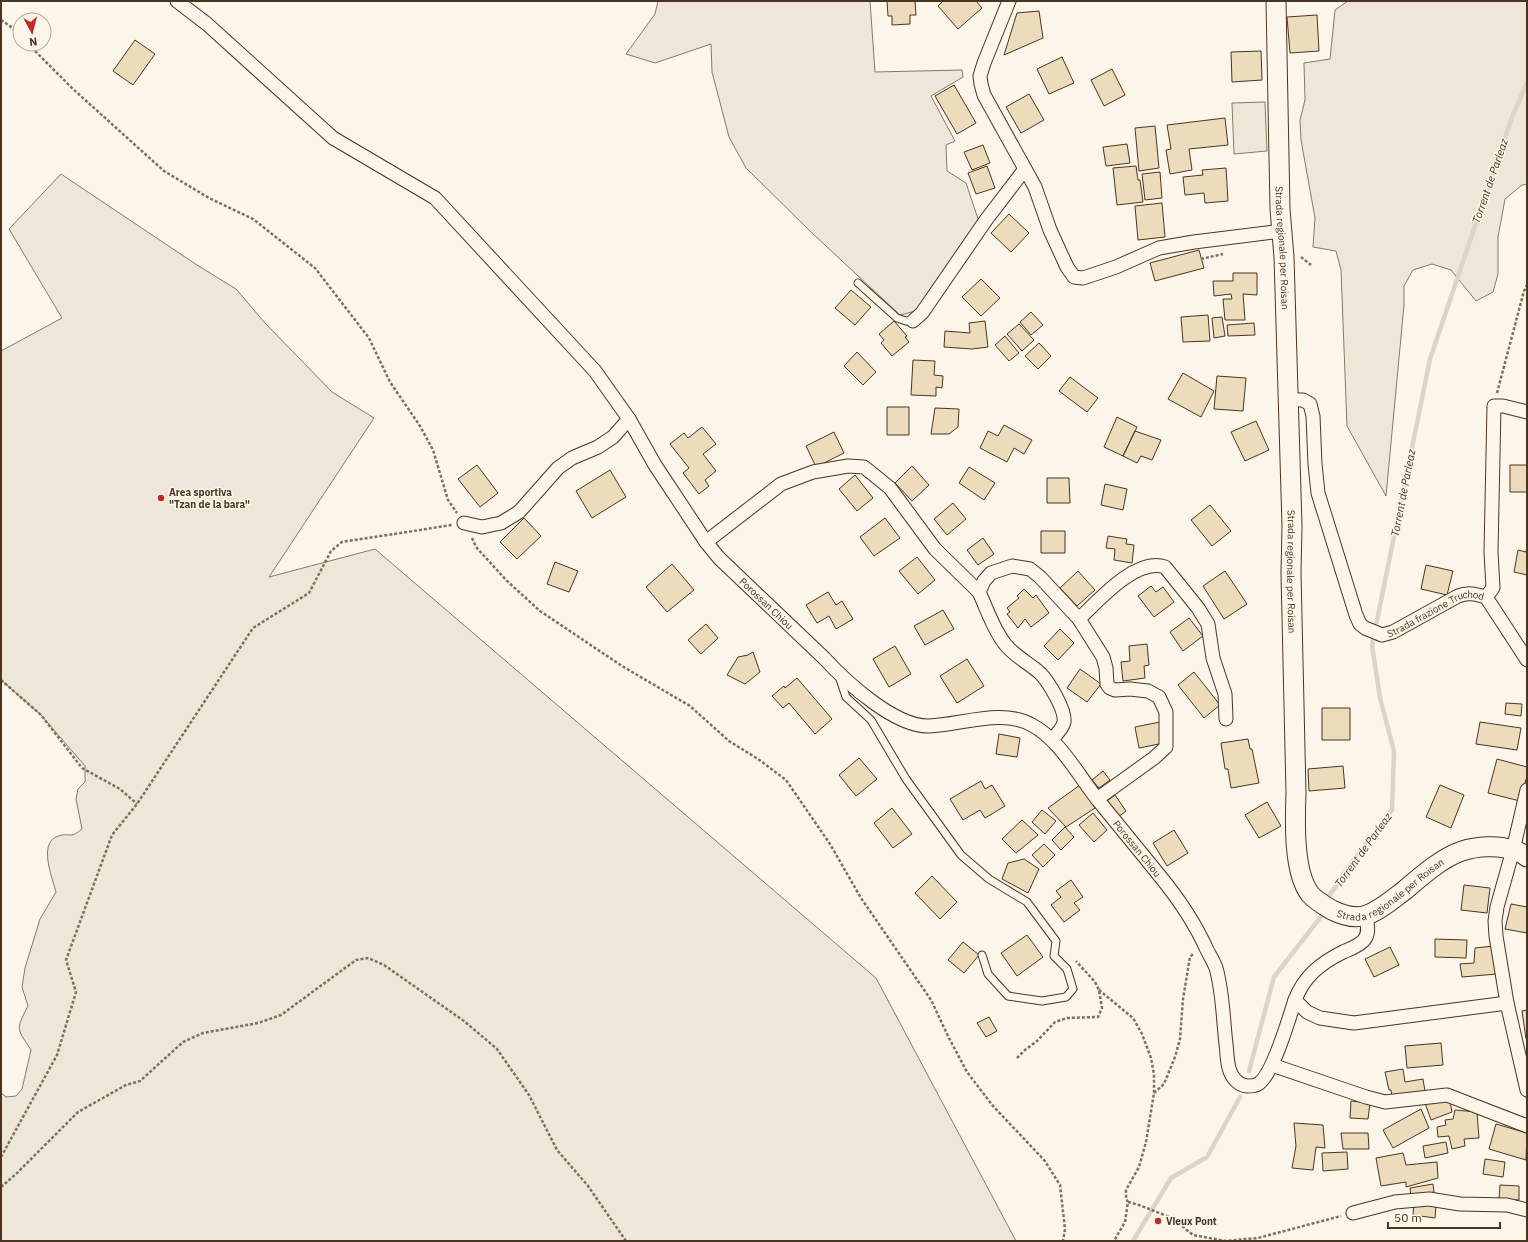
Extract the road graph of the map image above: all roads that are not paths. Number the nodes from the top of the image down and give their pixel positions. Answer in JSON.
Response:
{"nodes":[{"id":1,"x":177,"y":1,"type":"edge"},
{"id":2,"x":1009,"y":1,"type":"edge"},
{"id":3,"x":1276,"y":1,"type":"edge"},
{"id":4,"x":1025,"y":169,"type":"junction"},
{"id":5,"x":1282,"y":231,"type":"junction"},
{"id":6,"x":858,"y":283,"type":"dead end"},
{"id":7,"x":913,"y":321,"type":"joint"},
{"id":8,"x":1289,"y":400,"type":"junction"},
{"id":9,"x":1527,"y":412,"type":"edge"},
{"id":10,"x":629,"y":419,"type":"junction"},
{"id":11,"x":464,"y":523,"type":"road end"},
{"id":12,"x":706,"y":542,"type":"junction"},
{"id":13,"x":979,"y":592,"type":"junction"},
{"id":14,"x":1486,"y":597,"type":"junction"},
{"id":15,"x":1079,"y":619,"type":"junction"},
{"id":16,"x":1527,"y":660,"type":"edge"},
{"id":17,"x":838,"y":674,"type":"junction"},
{"id":18,"x":1226,"y":718,"type":"dead end"},
{"id":19,"x":1052,"y":739,"type":"junction"},
{"id":20,"x":1526,"y":798,"type":"edge"},
{"id":21,"x":1097,"y":799,"type":"junction"},
{"id":22,"x":1520,"y":853,"type":"edge"},
{"id":23,"x":1366,"y":916,"type":"junction"},
{"id":24,"x":982,"y":955,"type":"dead end"},
{"id":25,"x":1296,"y":1000,"type":"junction"},
{"id":26,"x":1507,"y":1003,"type":"junction"},
{"id":27,"x":1272,"y":1065,"type":"junction"},
{"id":28,"x":1527,"y":1090,"type":"edge"},
{"id":29,"x":1527,"y":1126,"type":"edge"},
{"id":30,"x":1527,"y":1210,"type":"edge"},
{"id":31,"x":1353,"y":1213,"type":"road end"}],
"edges":[{"from":1,"to":10,"type":"street","name":"Porossan Chiou"},
{"from":2,"to":4,"type":"street"},
{"from":3,"to":5,"type":"main road","name":"Strada regionale per Roisan"},
{"from":4,"to":5,"type":"street"},
{"from":4,"to":7,"type":"street"},
{"from":5,"to":8,"type":"main road","name":"Strada regionale per Roisan"},
{"from":6,"to":7,"type":"lane"},
{"from":8,"to":14,"type":"street","name":"Strada frazione Truchod"},
{"from":8,"to":23,"type":"main road","name":"Strada regionale per Roisan"},
{"from":9,"to":14,"type":"street"},
{"from":10,"to":11,"type":"street"},
{"from":10,"to":12,"type":"street","name":"Porossan Chiou"},
{"from":12,"to":13,"type":"street"},
{"from":12,"to":17,"type":"street","name":"Porossan Chiou"},
{"from":13,"to":15,"type":"street"},
{"from":13,"to":19,"type":"street"},
{"from":14,"to":16,"type":"street","name":"Strada frazione Truchod"},
{"from":15,"to":18,"type":"street"},
{"from":15,"to":21,"type":"street"},
{"from":17,"to":19,"type":"street","name":"Porossan Chiou"},
{"from":17,"to":24,"type":"lane","name":"Porossan Chiou"},
{"from":19,"to":21,"type":"street","name":"Porossan Chiou"},
{"from":20,"to":22,"type":"street"},
{"from":21,"to":27,"type":"street","name":"Porossan Chiou"},
{"from":22,"to":23,"type":"main road","name":"Strada regionale per Roisan"},
{"from":22,"to":26,"type":"street"},
{"from":23,"to":25,"type":"street","name":"Porossan Chiou"},
{"from":25,"to":26,"type":"street"},
{"from":25,"to":27,"type":"street","name":"Porossan Chiou"},
{"from":26,"to":28,"type":"street"},
{"from":27,"to":29,"type":"street"},
{"from":30,"to":31,"type":"street"}]}
